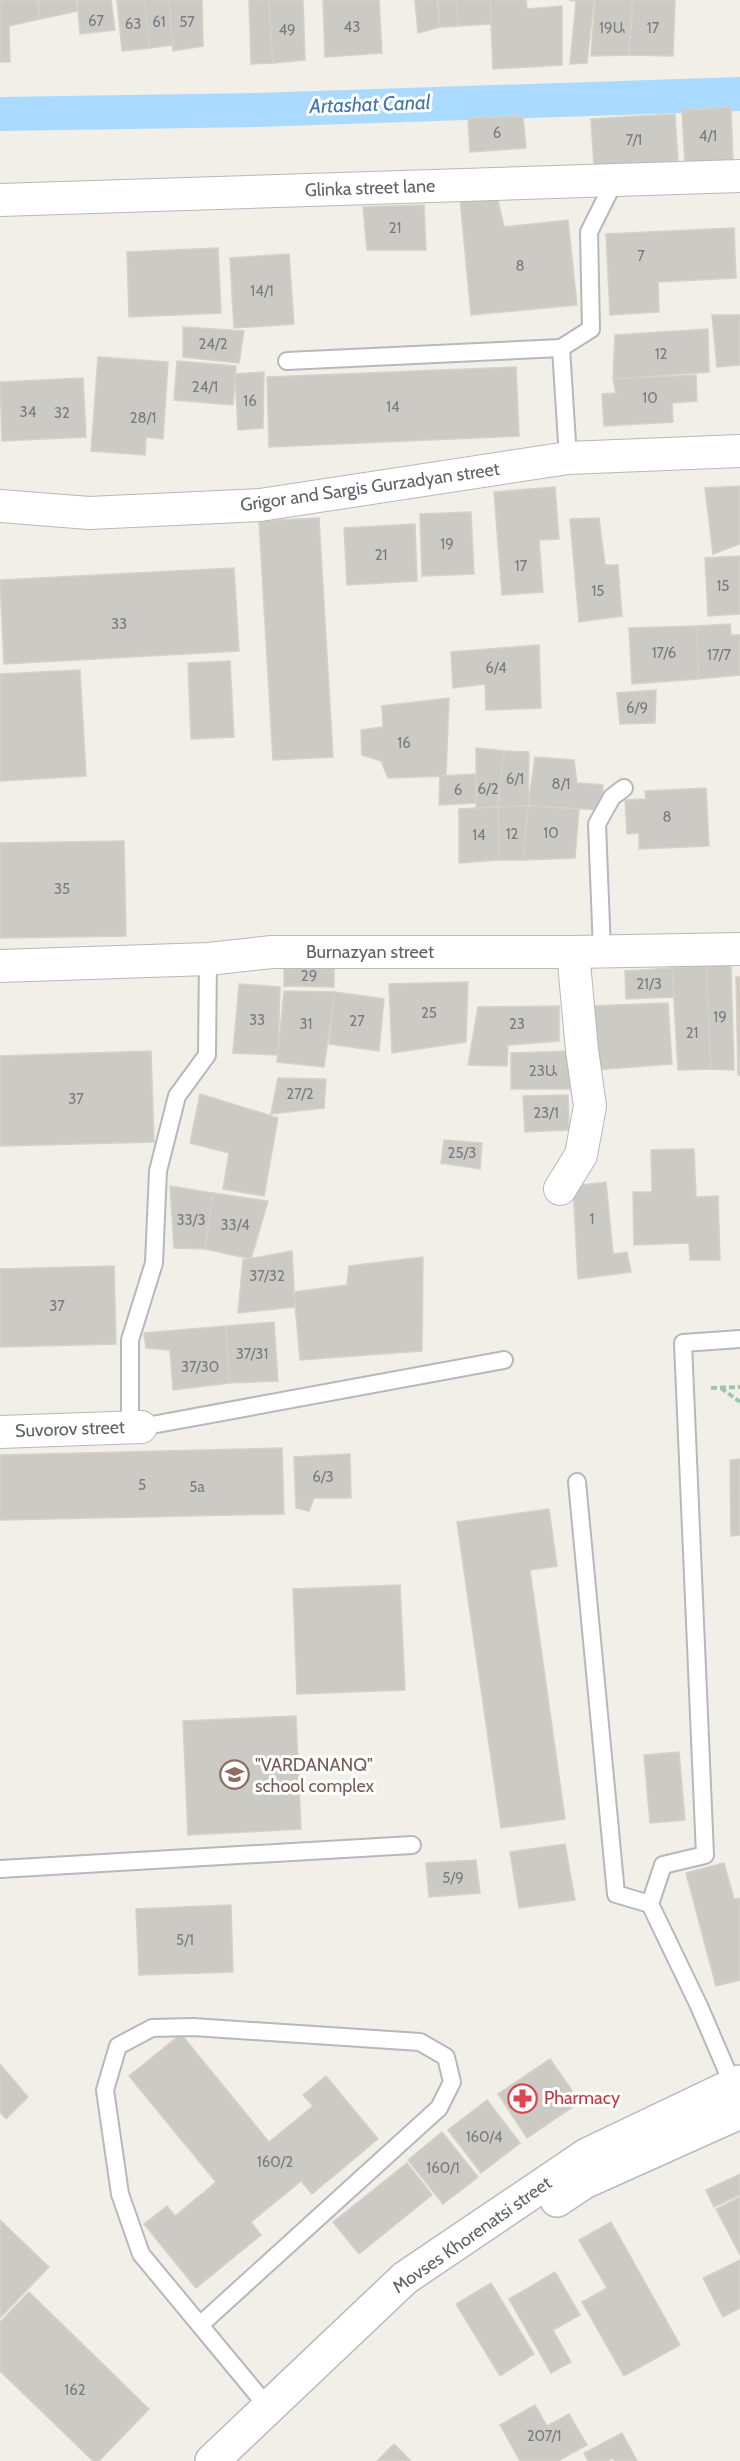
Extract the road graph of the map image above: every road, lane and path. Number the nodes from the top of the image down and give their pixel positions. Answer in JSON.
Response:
{"nodes":[{"id":1,"x":740,"y":176,"type":"edge"},
{"id":2,"x":615,"y":180,"type":"junction"},
{"id":3,"x":0,"y":200,"type":"edge"},
{"id":4,"x":561,"y":348,"type":"junction"},
{"id":5,"x":287,"y":361,"type":"dead end"},
{"id":6,"x":740,"y":451,"type":"edge"},
{"id":7,"x":568,"y":458,"type":"junction"},
{"id":8,"x":0,"y":506,"type":"edge"},
{"id":9,"x":624,"y":788,"type":"dead end"},
{"id":10,"x":740,"y":949,"type":"edge"},
{"id":11,"x":587,"y":952,"type":"junction"},
{"id":12,"x":208,"y":959,"type":"junction"},
{"id":13,"x":0,"y":966,"type":"edge"},
{"id":14,"x":560,"y":1189,"type":"dead end"},
{"id":15,"x":740,"y":1339,"type":"edge"},
{"id":16,"x":504,"y":1360,"type":"dead end"},
{"id":17,"x":740,"y":1387,"type":"edge"},
{"id":18,"x":740,"y":1402,"type":"edge"},
{"id":19,"x":135,"y":1427,"type":"junction"},
{"id":20,"x":0,"y":1432,"type":"edge"},
{"id":21,"x":577,"y":1482,"type":"dead end"},
{"id":22,"x":412,"y":1845,"type":"dead end"},
{"id":23,"x":0,"y":1869,"type":"edge"},
{"id":24,"x":650,"y":1904,"type":"junction"},
{"id":25,"x":738,"y":2093,"type":"edge"},
{"id":26,"x":200,"y":2325,"type":"junction"},
{"id":27,"x":269,"y":2406,"type":"junction"},
{"id":28,"x":212,"y":2461,"type":"edge"},
{"id":29,"x":238,"y":2461,"type":"edge"}],
"edges":[{"from":1,"to":2,"type":"street","name":"Glinka street lane"},
{"from":2,"to":3,"type":"street","name":"Glinka street lane"},
{"from":2,"to":4,"type":"lane"},
{"from":4,"to":5,"type":"lane"},
{"from":4,"to":7,"type":"lane"},
{"from":6,"to":7,"type":"street","name":"Grigor and Sargis Gurzadyan street"},
{"from":7,"to":8,"type":"street","name":"Grigor and Sargis Gurzadyan street"},
{"from":9,"to":11,"type":"lane"},
{"from":10,"to":11,"type":"street","name":"Burnazyan street"},
{"from":11,"to":12,"type":"street","name":"Burnazyan street"},
{"from":11,"to":14,"type":"street"},
{"from":12,"to":13,"type":"street","name":"Burnazyan street"},
{"from":12,"to":19,"type":"lane"},
{"from":15,"to":24,"type":"lane"},
{"from":16,"to":19,"type":"lane"},
{"from":17,"to":18,"type":"path"},
{"from":19,"to":20,"type":"street","name":"Suvorov street"},
{"from":21,"to":24,"type":"lane"},
{"from":22,"to":23,"type":"lane"},
{"from":24,"to":25,"type":"lane"},
{"from":25,"to":27,"type":"main road","name":"Movses Khorenatsi street"},
{"from":25,"to":29,"type":"main road","name":"Movses Khorenatsi street"},
{"from":26,"to":26,"type":"lane"},
{"from":26,"to":27,"type":"lane"},
{"from":27,"to":28,"type":"main road","name":"Movses Khorenatsi street"}]}
